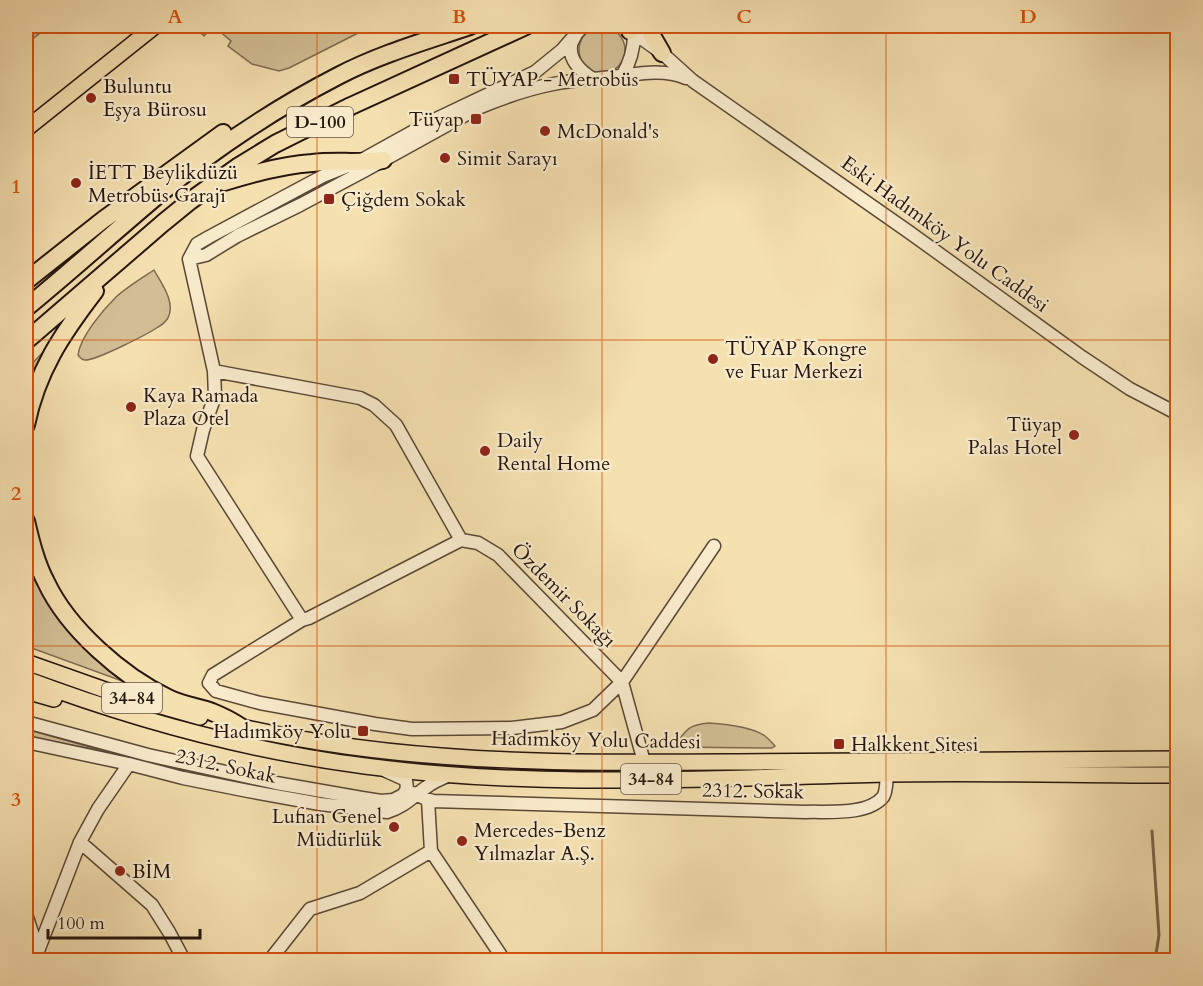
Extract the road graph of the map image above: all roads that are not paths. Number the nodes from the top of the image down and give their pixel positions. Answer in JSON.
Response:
{"nodes":[{"id":1,"x":470,"y":26,"type":"edge"},
{"id":2,"x":526,"y":26,"type":"edge"},
{"id":3,"x":149,"y":28,"type":"edge"},
{"id":4,"x":633,"y":28,"type":"edge"},
{"id":5,"x":579,"y":30,"type":"edge"},
{"id":6,"x":662,"y":53,"type":"joint"},
{"id":7,"x":622,"y":76,"type":"junction"},
{"id":8,"x":593,"y":80,"type":"junction"},
{"id":9,"x":693,"y":81,"type":"junction"},
{"id":10,"x":294,"y":100,"type":"junction"},
{"id":11,"x":435,"y":125,"type":"junction"},
{"id":12,"x":26,"y":129,"type":"edge"},
{"id":13,"x":383,"y":160,"type":"junction"},
{"id":14,"x":358,"y":162,"type":"junction"},
{"id":15,"x":212,"y":185,"type":"junction"},
{"id":16,"x":300,"y":188,"type":"junction"},
{"id":17,"x":300,"y":205,"type":"junction"},
{"id":18,"x":121,"y":258,"type":"junction"},
{"id":19,"x":189,"y":259,"type":"junction"},
{"id":20,"x":26,"y":281,"type":"edge"},
{"id":21,"x":26,"y":308,"type":"edge"},
{"id":22,"x":44,"y":325,"type":"junction"},
{"id":23,"x":26,"y":341,"type":"edge"},
{"id":24,"x":26,"y":352,"type":"edge"},
{"id":25,"x":214,"y":371,"type":"junction"},
{"id":26,"x":1178,"y":414,"type":"edge"},
{"id":27,"x":26,"y":425,"type":"edge"},
{"id":28,"x":26,"y":521,"type":"edge"},
{"id":29,"x":461,"y":540,"type":"junction"},
{"id":30,"x":714,"y":546,"type":"dead end"},
{"id":31,"x":302,"y":620,"type":"junction"},
{"id":32,"x":26,"y":662,"type":"edge"},
{"id":33,"x":26,"y":679,"type":"edge"},
{"id":34,"x":622,"y":682,"type":"junction"},
{"id":35,"x":26,"y":691,"type":"edge"},
{"id":36,"x":130,"y":714,"type":"junction"},
{"id":37,"x":26,"y":722,"type":"edge"},
{"id":38,"x":241,"y":727,"type":"junction"},
{"id":39,"x":26,"y":742,"type":"edge"},
{"id":40,"x":1178,"y":759,"type":"edge"},
{"id":41,"x":644,"y":762,"type":"junction"},
{"id":42,"x":129,"y":764,"type":"junction"},
{"id":43,"x":374,"y":767,"type":"junction"},
{"id":44,"x":453,"y":774,"type":"junction"},
{"id":45,"x":887,"y":774,"type":"junction"},
{"id":46,"x":1178,"y":775,"type":"edge"},
{"id":47,"x":417,"y":795,"type":"junction"},
{"id":48,"x":80,"y":842,"type":"junction"},
{"id":49,"x":431,"y":851,"type":"junction"},
{"id":50,"x":26,"y":914,"type":"edge"},
{"id":51,"x":36,"y":956,"type":"edge"},
{"id":52,"x":184,"y":960,"type":"edge"},
{"id":53,"x":270,"y":960,"type":"edge"},
{"id":54,"x":504,"y":960,"type":"edge"}],
"edges":[{"from":1,"to":10,"type":"highway","number":"D-100"},
{"from":2,"to":15,"type":"highway","number":"D-100"},
{"from":3,"to":12,"type":"main road"},
{"from":4,"to":6,"type":"highway"},
{"from":4,"to":7,"type":"street"},
{"from":5,"to":8,"type":"street"},
{"from":5,"to":11,"type":"street","name":"Eski Hadımköy Yolu Caddesi"},
{"from":6,"to":9,"type":"street","name":"Eski Hadımköy Yolu Caddesi"},
{"from":7,"to":8,"type":"street","name":"Eski Hadımköy Yolu Caddesi"},
{"from":7,"to":9,"type":"street","name":"Eski Hadımköy Yolu Caddesi"},
{"from":8,"to":11,"type":"street","name":"Eski Hadımköy Yolu Caddesi"},
{"from":9,"to":26,"type":"street","name":"Eski Hadımköy Yolu Caddesi"},
{"from":10,"to":20,"type":"highway"},
{"from":10,"to":21,"type":"highway","number":"D-100"},
{"from":11,"to":13,"type":"street","name":"Eski Hadımköy Yolu Caddesi"},
{"from":11,"to":14,"type":"street","name":"Eski Hadımköy Yolu Caddesi"},
{"from":13,"to":14,"type":"highway"},
{"from":13,"to":17,"type":"street","name":"Eski Hadımköy Yolu Caddesi"},
{"from":14,"to":15,"type":"highway"},
{"from":14,"to":16,"type":"street","name":"Eski Hadımköy Yolu Caddesi"},
{"from":15,"to":18,"type":"highway","number":"D-100"},
{"from":16,"to":17,"type":"street"},
{"from":16,"to":19,"type":"street","name":"Eski Hadımköy Yolu Caddesi"},
{"from":17,"to":19,"type":"street","name":"Eski Hadımköy Yolu Caddesi"},
{"from":18,"to":22,"type":"highway","number":"D-100"},
{"from":18,"to":27,"type":"highway"},
{"from":19,"to":25,"type":"street"},
{"from":22,"to":23,"type":"highway","number":"D-100"},
{"from":22,"to":24,"type":"main road"},
{"from":25,"to":29,"type":"street"},
{"from":25,"to":31,"type":"street"},
{"from":28,"to":38,"type":"highway"},
{"from":29,"to":31,"type":"street"},
{"from":29,"to":34,"type":"street","name":"Özdemir Sokağı"},
{"from":30,"to":34,"type":"street"},
{"from":31,"to":34,"type":"street"},
{"from":32,"to":38,"type":"main road","name":"Hadımköy Yolu Caddesi","number":"34-84"},
{"from":33,"to":36,"type":"main road","name":"Hadımköy Yolu Caddesi","number":"34-84"},
{"from":34,"to":41,"type":"street","name":"Özdemir Sokağı"},
{"from":35,"to":36,"type":"main road"},
{"from":36,"to":43,"type":"main road","name":"Hadımköy Yolu Caddesi","number":"34-84"},
{"from":37,"to":47,"type":"street","name":"2312. Sokak"},
{"from":38,"to":41,"type":"main road","name":"Hadımköy Yolu Caddesi","number":"34-84"},
{"from":39,"to":42,"type":"street","name":"2312. Sokak"},
{"from":40,"to":41,"type":"main road","name":"Hadımköy Yolu Caddesi","number":"34-84"},
{"from":42,"to":47,"type":"street","name":"2312. Sokak"},
{"from":42,"to":48,"type":"street"},
{"from":43,"to":44,"type":"main road","name":"Hadımköy Yolu Caddesi","number":"34-84"},
{"from":43,"to":47,"type":"street"},
{"from":44,"to":45,"type":"main road","name":"Hadımköy Yolu Caddesi","number":"34-84"},
{"from":44,"to":47,"type":"street","name":"2312. Sokak"},
{"from":45,"to":46,"type":"main road","name":"Hadımköy Yolu Caddesi","number":"34-84"},
{"from":45,"to":47,"type":"street","name":"2312. Sokak"},
{"from":47,"to":49,"type":"street"},
{"from":48,"to":51,"type":"street"},
{"from":48,"to":52,"type":"street"},
{"from":49,"to":53,"type":"street"},
{"from":49,"to":54,"type":"street"},
{"from":50,"to":51,"type":"street"}]}
